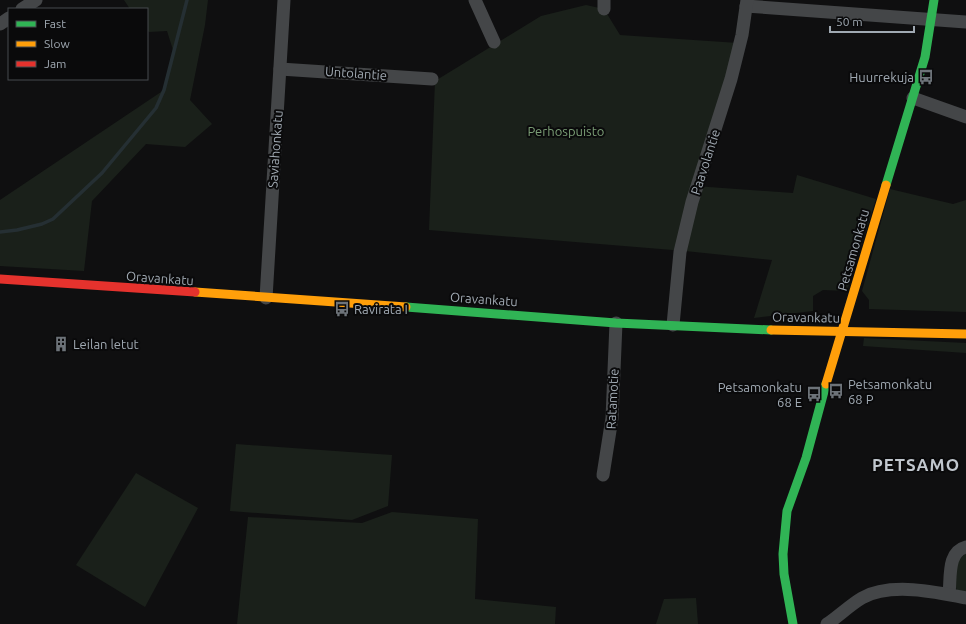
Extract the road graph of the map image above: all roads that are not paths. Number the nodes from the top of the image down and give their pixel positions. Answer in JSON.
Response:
{"nodes":[{"id":1,"x":36,"y":0,"type":"edge"},
{"id":2,"x":284,"y":0,"type":"edge"},
{"id":3,"x":475,"y":0,"type":"edge"},
{"id":4,"x":934,"y":0,"type":"edge"},
{"id":5,"x":746,"y":3,"type":"edge"},
{"id":6,"x":24,"y":8,"type":"edge"},
{"id":7,"x":930,"y":20,"type":"junction"},
{"id":8,"x":966,"y":22,"type":"edge"},
{"id":9,"x":494,"y":42,"type":"dead end"},
{"id":10,"x":280,"y":69,"type":"junction"},
{"id":11,"x":432,"y":79,"type":"dead end"},
{"id":12,"x":913,"y":98,"type":"junction"},
{"id":13,"x":966,"y":118,"type":"edge"},
{"id":14,"x":0,"y":279,"type":"edge"},
{"id":15,"x":266,"y":298,"type":"junction"},
{"id":16,"x":616,"y":322,"type":"junction"},
{"id":17,"x":673,"y":325,"type":"junction"},
{"id":18,"x":843,"y":331,"type":"junction"},
{"id":19,"x":966,"y":334,"type":"edge"},
{"id":20,"x":603,"y":475,"type":"dead end"},
{"id":21,"x":966,"y":547,"type":"edge"},
{"id":22,"x":949,"y":594,"type":"junction"},
{"id":23,"x":966,"y":598,"type":"edge"},
{"id":24,"x":793,"y":624,"type":"edge"},
{"id":25,"x":827,"y":624,"type":"edge"}],
"edges":[{"from":1,"to":6,"type":"street"},
{"from":2,"to":10,"type":"street","name":"Saviahonkatu"},
{"from":3,"to":9,"type":"street"},
{"from":4,"to":7,"type":"street","name":"Petsamonkatu"},
{"from":5,"to":7,"type":"street"},
{"from":5,"to":17,"type":"street","name":"Paavolantie"},
{"from":7,"to":8,"type":"street"},
{"from":7,"to":12,"type":"street","name":"Petsamonkatu"},
{"from":10,"to":11,"type":"street","name":"Untolantie"},
{"from":10,"to":15,"type":"street","name":"Saviahonkatu"},
{"from":12,"to":13,"type":"street"},
{"from":12,"to":18,"type":"street","name":"Petsamonkatu"},
{"from":14,"to":15,"type":"street","name":"Oravankatu"},
{"from":15,"to":16,"type":"street","name":"Oravankatu"},
{"from":16,"to":17,"type":"street","name":"Oravankatu"},
{"from":16,"to":20,"type":"street","name":"Ratamotie"},
{"from":17,"to":18,"type":"street","name":"Oravankatu"},
{"from":18,"to":19,"type":"street","name":"Oravankatu"},
{"from":18,"to":24,"type":"street","name":"Petsamonkatu"},
{"from":21,"to":22,"type":"street"},
{"from":22,"to":23,"type":"street"},
{"from":22,"to":25,"type":"street"}]}
